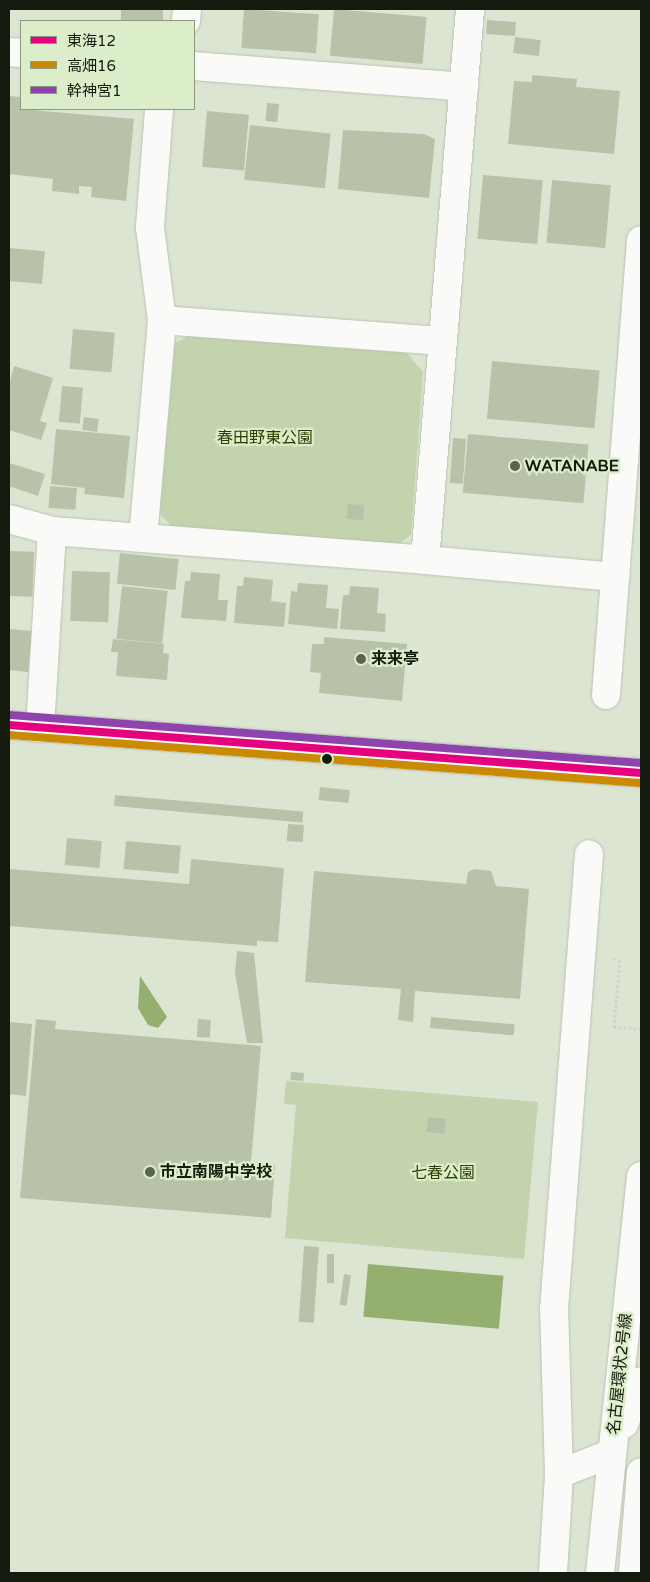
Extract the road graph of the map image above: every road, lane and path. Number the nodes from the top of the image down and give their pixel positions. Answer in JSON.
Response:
{"nodes":[{"id":1,"x":470,"y":9,"type":"edge"},
{"id":2,"x":195,"y":66,"type":"edge"},
{"id":3,"x":464,"y":87,"type":"junction"},
{"id":4,"x":159,"y":110,"type":"edge"},
{"id":5,"x":641,"y":240,"type":"edge"},
{"id":6,"x":162,"y":320,"type":"junction"},
{"id":7,"x":442,"y":342,"type":"junction"},
{"id":8,"x":9,"y":519,"type":"edge"},
{"id":9,"x":52,"y":531,"type":"junction"},
{"id":10,"x":143,"y":538,"type":"junction"},
{"id":11,"x":425,"y":560,"type":"junction"},
{"id":12,"x":615,"y":577,"type":"junction"},
{"id":13,"x":606,"y":695,"type":"dead end"},
{"id":14,"x":9,"y":725,"type":"edge"},
{"id":15,"x":40,"y":728,"type":"junction"},
{"id":16,"x":641,"y":773,"type":"edge"},
{"id":17,"x":589,"y":854,"type":"dead end"},
{"id":18,"x":614,"y":1027,"type":"dead end"},
{"id":19,"x":641,"y":1029,"type":"edge"},
{"id":20,"x":641,"y":1176,"type":"edge"},
{"id":21,"x":641,"y":1381,"type":"edge"},
{"id":22,"x":612,"y":1453,"type":"junction"},
{"id":23,"x":641,"y":1472,"type":"edge"},
{"id":24,"x":559,"y":1474,"type":"junction"},
{"id":25,"x":552,"y":1573,"type":"edge"},
{"id":26,"x":600,"y":1573,"type":"edge"},
{"id":27,"x":633,"y":1573,"type":"edge"}],
"edges":[{"from":1,"to":3,"type":"main road"},
{"from":2,"to":3,"type":"main road"},
{"from":3,"to":7,"type":"main road"},
{"from":4,"to":6,"type":"main road"},
{"from":5,"to":12,"type":"main road"},
{"from":6,"to":7,"type":"main road"},
{"from":6,"to":10,"type":"main road"},
{"from":7,"to":11,"type":"main road"},
{"from":8,"to":9,"type":"main road"},
{"from":9,"to":10,"type":"main road"},
{"from":9,"to":15,"type":"main road"},
{"from":10,"to":11,"type":"main road"},
{"from":11,"to":12,"type":"main road"},
{"from":12,"to":13,"type":"main road"},
{"from":14,"to":15,"type":"main road"},
{"from":15,"to":16,"type":"main road"},
{"from":17,"to":24,"type":"main road"},
{"from":18,"to":19,"type":"path"},
{"from":20,"to":22,"type":"main road","name":"名古屋環状2号線"},
{"from":21,"to":22,"type":"main road"},
{"from":22,"to":24,"type":"main road"},
{"from":22,"to":26,"type":"main road","name":"名古屋環状2号線"},
{"from":23,"to":27,"type":"main road"},
{"from":24,"to":25,"type":"main road"}]}
